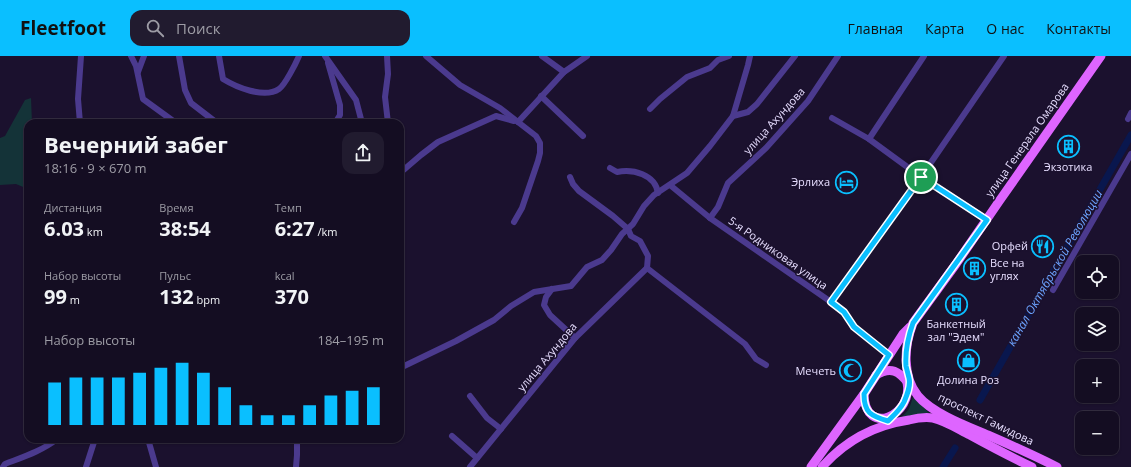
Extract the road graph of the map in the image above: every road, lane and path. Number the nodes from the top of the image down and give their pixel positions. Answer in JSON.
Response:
{"nodes":[{"id":1,"x":81,"y":56,"type":"edge"},
{"id":2,"x":131,"y":56,"type":"edge"},
{"id":3,"x":144,"y":56,"type":"edge"},
{"id":4,"x":179,"y":56,"type":"edge"},
{"id":5,"x":219,"y":56,"type":"edge"},
{"id":6,"x":299,"y":56,"type":"edge"},
{"id":7,"x":387,"y":56,"type":"edge"},
{"id":8,"x":426,"y":56,"type":"edge"},
{"id":9,"x":542,"y":56,"type":"edge"},
{"id":10,"x":587,"y":56,"type":"edge"},
{"id":11,"x":729,"y":56,"type":"edge"},
{"id":12,"x":750,"y":56,"type":"edge"},
{"id":13,"x":795,"y":56,"type":"edge"},
{"id":14,"x":838,"y":56,"type":"edge"},
{"id":15,"x":924,"y":56,"type":"edge"},
{"id":16,"x":1004,"y":56,"type":"edge"},
{"id":17,"x":1101,"y":56,"type":"edge"},
{"id":18,"x":326,"y":58,"type":"edge"},
{"id":19,"x":564,"y":72,"type":"junction"},
{"id":20,"x":138,"y":73,"type":"junction"},
{"id":21,"x":541,"y":96,"type":"junction"},
{"id":22,"x":650,"y":109,"type":"dead end"},
{"id":23,"x":733,"y":116,"type":"junction"},
{"id":24,"x":832,"y":118,"type":"dead end"},
{"id":25,"x":80,"y":119,"type":"edge"},
{"id":26,"x":170,"y":119,"type":"edge"},
{"id":27,"x":212,"y":119,"type":"edge"},
{"id":28,"x":338,"y":119,"type":"edge"},
{"id":29,"x":361,"y":119,"type":"edge"},
{"id":30,"x":388,"y":119,"type":"edge"},
{"id":31,"x":518,"y":122,"type":"junction"},
{"id":32,"x":583,"y":136,"type":"dead end"},
{"id":33,"x":869,"y":139,"type":"junction"},
{"id":34,"x":1131,"y":154,"type":"edge"},
{"id":35,"x":610,"y":168,"type":"dead end"},
{"id":36,"x":404,"y":169,"type":"edge"},
{"id":37,"x":570,"y":177,"type":"dead end"},
{"id":38,"x":921,"y":177,"type":"junction"},
{"id":39,"x":670,"y":185,"type":"junction"},
{"id":40,"x":658,"y":193,"type":"junction"},
{"id":41,"x":710,"y":218,"type":"junction"},
{"id":42,"x":987,"y":219,"type":"junction"},
{"id":43,"x":514,"y":222,"type":"dead end"},
{"id":44,"x":628,"y":230,"type":"junction"},
{"id":45,"x":647,"y":268,"type":"junction"},
{"id":46,"x":552,"y":289,"type":"junction"},
{"id":47,"x":1053,"y":290,"type":"dead end"},
{"id":48,"x":831,"y":302,"type":"junction"},
{"id":49,"x":906,"y":334,"type":"junction"},
{"id":50,"x":575,"y":338,"type":"junction"},
{"id":51,"x":889,"y":355,"type":"junction"},
{"id":52,"x":766,"y":365,"type":"dead end"},
{"id":53,"x":404,"y":366,"type":"edge"},
{"id":54,"x":875,"y":376,"type":"junction"},
{"id":55,"x":909,"y":385,"type":"junction"},
{"id":56,"x":864,"y":394,"type":"junction"},
{"id":57,"x":470,"y":396,"type":"dead end"},
{"id":58,"x":889,"y":422,"type":"junction"},
{"id":59,"x":500,"y":429,"type":"junction"},
{"id":60,"x":452,"y":436,"type":"dead end"},
{"id":61,"x":50,"y":443,"type":"edge"},
{"id":62,"x":94,"y":443,"type":"edge"},
{"id":63,"x":149,"y":443,"type":"edge"},
{"id":64,"x":297,"y":443,"type":"edge"},
{"id":65,"x":477,"y":458,"type":"junction"},
{"id":66,"x":1022,"y":465,"type":"edge"},
{"id":67,"x":157,"y":466,"type":"edge"},
{"id":68,"x":3,"y":467,"type":"edge"},
{"id":69,"x":86,"y":467,"type":"edge"},
{"id":70,"x":296,"y":467,"type":"edge"},
{"id":71,"x":470,"y":467,"type":"edge"},
{"id":72,"x":812,"y":467,"type":"edge"},
{"id":73,"x":822,"y":467,"type":"edge"},
{"id":74,"x":1032,"y":467,"type":"edge"},
{"id":75,"x":1057,"y":467,"type":"edge"}],
"edges":[{"from":1,"to":25,"type":"street"},
{"from":2,"to":20,"type":"street"},
{"from":3,"to":20,"type":"street"},
{"from":4,"to":27,"type":"street"},
{"from":5,"to":6,"type":"street"},
{"from":7,"to":30,"type":"street"},
{"from":8,"to":31,"type":"street"},
{"from":9,"to":19,"type":"street"},
{"from":10,"to":19,"type":"street"},
{"from":11,"to":22,"type":"street"},
{"from":12,"to":23,"type":"street"},
{"from":13,"to":23,"type":"street"},
{"from":14,"to":41,"type":"street","name":"улица Ахундова"},
{"from":15,"to":33,"type":"street"},
{"from":16,"to":38,"type":"street"},
{"from":17,"to":42,"type":"main road","name":"улица Генерала Омарова"},
{"from":18,"to":28,"type":"street"},
{"from":18,"to":29,"type":"street"},
{"from":19,"to":21,"type":"street"},
{"from":20,"to":26,"type":"street"},
{"from":21,"to":31,"type":"street"},
{"from":21,"to":32,"type":"street"},
{"from":23,"to":39,"type":"street"},
{"from":24,"to":33,"type":"street"},
{"from":31,"to":36,"type":"street"},
{"from":31,"to":43,"type":"street"},
{"from":33,"to":38,"type":"street"},
{"from":34,"to":47,"type":"street"},
{"from":35,"to":40,"type":"street"},
{"from":37,"to":44,"type":"street"},
{"from":38,"to":42,"type":"street"},
{"from":38,"to":48,"type":"street"},
{"from":39,"to":40,"type":"street"},
{"from":39,"to":41,"type":"street","name":"5-я Родниковая улица"},
{"from":40,"to":44,"type":"street"},
{"from":41,"to":48,"type":"street","name":"5-я Родниковая улица"},
{"from":42,"to":49,"type":"main road","name":"улица Генерала Омарова"},
{"from":44,"to":45,"type":"street"},
{"from":44,"to":46,"type":"street"},
{"from":45,"to":50,"type":"street","name":"улица Ахундова"},
{"from":45,"to":52,"type":"street"},
{"from":46,"to":50,"type":"street"},
{"from":46,"to":53,"type":"street"},
{"from":48,"to":51,"type":"street","name":"5-я Родниковая улица"},
{"from":49,"to":51,"type":"main road","name":"улица Генерала Омарова"},
{"from":49,"to":55,"type":"main road"},
{"from":50,"to":59,"type":"street","name":"улица Ахундова"},
{"from":51,"to":54,"type":"main road","name":"улица Генерала Омарова"},
{"from":54,"to":55,"type":"main road","name":"проспект Гамидова"},
{"from":54,"to":56,"type":"main road"},
{"from":55,"to":58,"type":"main road"},
{"from":55,"to":75,"type":"main road","name":"проспект Гамидова"},
{"from":56,"to":58,"type":"main road"},
{"from":56,"to":72,"type":"main road"},
{"from":57,"to":59,"type":"street"},
{"from":58,"to":66,"type":"main road","name":"проспект Гамидова"},
{"from":58,"to":73,"type":"main road","name":"проспект Гамидова"},
{"from":59,"to":65,"type":"street","name":"улица Ахундова"},
{"from":60,"to":65,"type":"street"},
{"from":61,"to":68,"type":"street"},
{"from":62,"to":69,"type":"street"},
{"from":63,"to":67,"type":"street"},
{"from":64,"to":70,"type":"street"},
{"from":65,"to":71,"type":"street","name":"улица Ахундова"},
{"from":66,"to":74,"type":"main road","name":"проспект Гамидова"}]}
